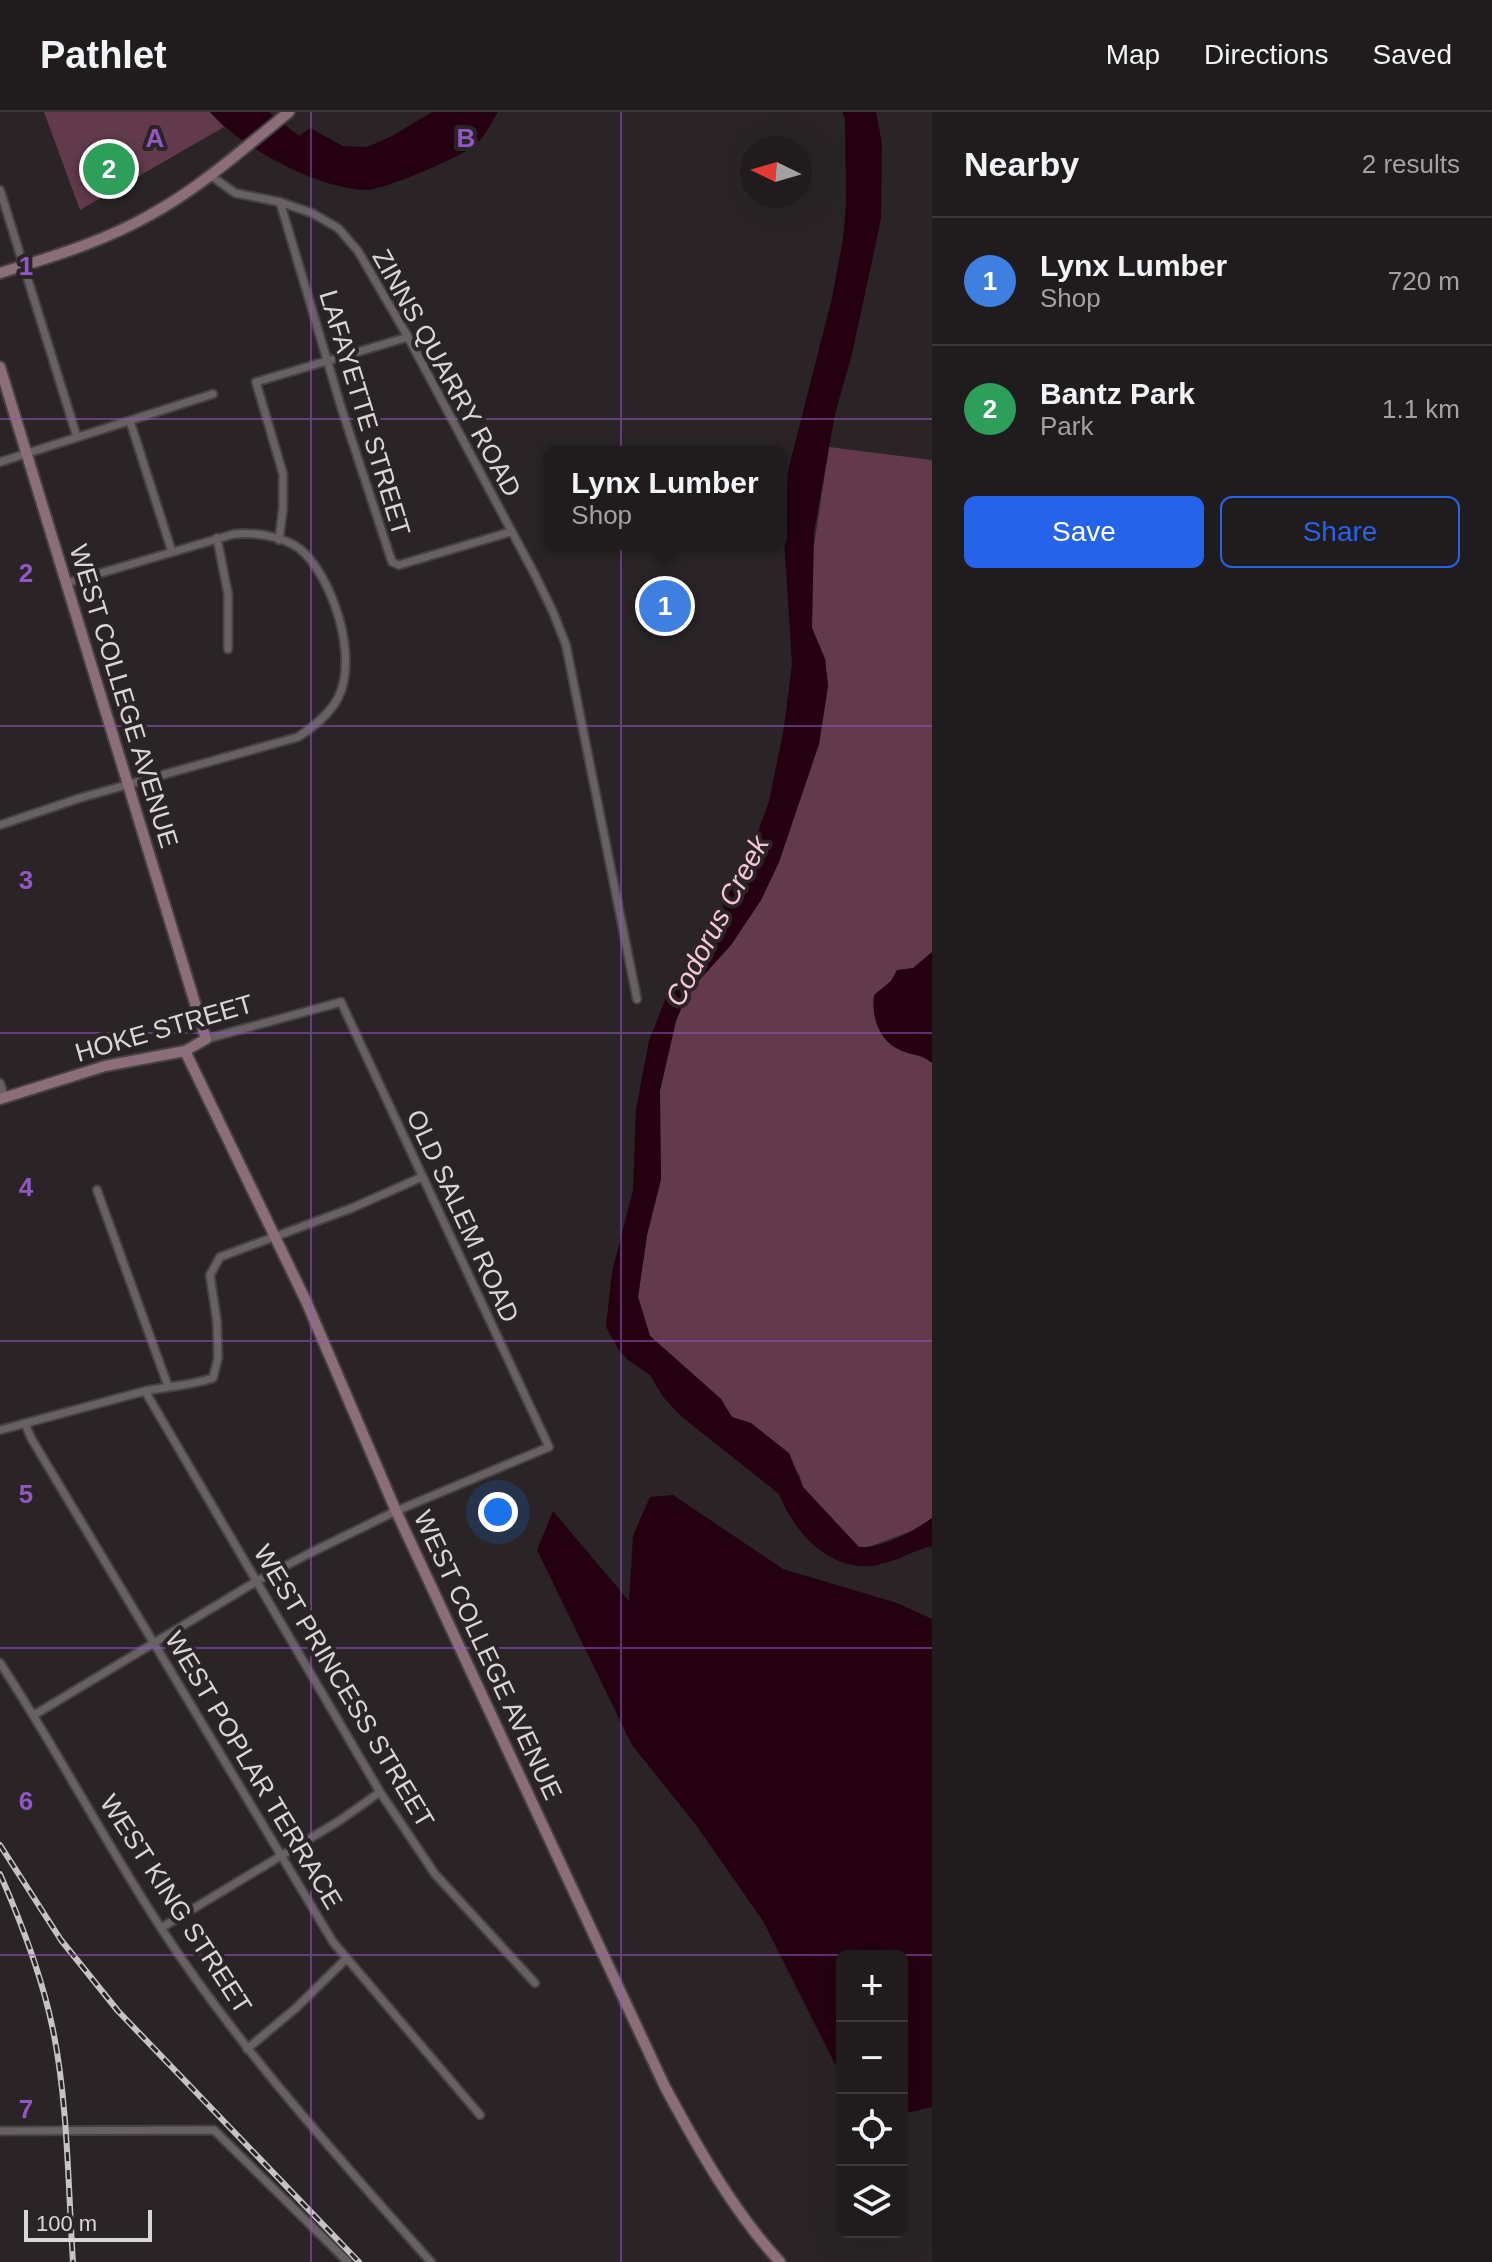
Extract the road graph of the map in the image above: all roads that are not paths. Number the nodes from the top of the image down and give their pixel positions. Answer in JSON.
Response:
{"nodes":[{"id":1,"x":289,"y":112,"type":"edge"},
{"id":2,"x":210,"y":175,"type":"junction"},
{"id":3,"x":0,"y":190,"type":"edge"},
{"id":4,"x":280,"y":202,"type":"junction"},
{"id":5,"x":23,"y":266,"type":"junction"},
{"id":6,"x":0,"y":273,"type":"edge"},
{"id":7,"x":408,"y":337,"type":"junction"},
{"id":8,"x":328,"y":361,"type":"junction"},
{"id":9,"x":0,"y":367,"type":"edge"},
{"id":10,"x":213,"y":394,"type":"dead end"},
{"id":11,"x":130,"y":421,"type":"junction"},
{"id":12,"x":77,"y":437,"type":"junction"},
{"id":13,"x":26,"y":454,"type":"junction"},
{"id":14,"x":0,"y":462,"type":"edge"},
{"id":15,"x":510,"y":532,"type":"junction"},
{"id":16,"x":217,"y":538,"type":"junction"},
{"id":17,"x":279,"y":540,"type":"junction"},
{"id":18,"x":172,"y":552,"type":"junction"},
{"id":19,"x":67,"y":583,"type":"junction"},
{"id":20,"x":228,"y":649,"type":"dead end"},
{"id":21,"x":129,"y":785,"type":"junction"},
{"id":22,"x":0,"y":825,"type":"edge"},
{"id":23,"x":637,"y":999,"type":"dead end"},
{"id":24,"x":341,"y":1002,"type":"joint"},
{"id":25,"x":206,"y":1039,"type":"junction"},
{"id":26,"x":185,"y":1051,"type":"junction"},
{"id":27,"x":0,"y":1083,"type":"edge"},
{"id":28,"x":2,"y":1099,"type":"edge"},
{"id":29,"x":422,"y":1177,"type":"junction"},
{"id":30,"x":97,"y":1190,"type":"dead end"},
{"id":31,"x":274,"y":1239,"type":"junction"},
{"id":32,"x":168,"y":1386,"type":"junction"},
{"id":33,"x":145,"y":1391,"type":"junction"},
{"id":34,"x":25,"y":1423,"type":"junction"},
{"id":35,"x":0,"y":1430,"type":"edge"},
{"id":36,"x":396,"y":1511,"type":"junction"},
{"id":37,"x":257,"y":1581,"type":"junction"},
{"id":38,"x":156,"y":1645,"type":"junction"},
{"id":39,"x":0,"y":1663,"type":"edge"},
{"id":40,"x":34,"y":1715,"type":"junction"},
{"id":41,"x":380,"y":1792,"type":"junction"},
{"id":42,"x":281,"y":1856,"type":"junction"},
{"id":43,"x":161,"y":1928,"type":"junction"},
{"id":44,"x":346,"y":1959,"type":"junction"},
{"id":45,"x":535,"y":1983,"type":"dead end"},
{"id":46,"x":247,"y":2049,"type":"junction"},
{"id":47,"x":480,"y":2115,"type":"dead end"},
{"id":48,"x":0,"y":2131,"type":"edge"},
{"id":49,"x":348,"y":2262,"type":"edge"},
{"id":50,"x":431,"y":2262,"type":"edge"},
{"id":51,"x":780,"y":2262,"type":"edge"}],
"edges":[{"from":1,"to":2,"type":"street"},
{"from":2,"to":4,"type":"street","name":"ZINNS QUARRY ROAD"},
{"from":2,"to":5,"type":"street"},
{"from":3,"to":5,"type":"street"},
{"from":4,"to":7,"type":"street","name":"ZINNS QUARRY ROAD"},
{"from":4,"to":8,"type":"street","name":"LAFAYETTE STREET"},
{"from":5,"to":6,"type":"street"},
{"from":5,"to":12,"type":"street"},
{"from":7,"to":8,"type":"street"},
{"from":7,"to":15,"type":"street","name":"ZINNS QUARRY ROAD"},
{"from":8,"to":15,"type":"street","name":"LAFAYETTE STREET"},
{"from":8,"to":17,"type":"street"},
{"from":9,"to":13,"type":"street","name":"WEST COLLEGE AVENUE"},
{"from":10,"to":11,"type":"street"},
{"from":11,"to":12,"type":"street"},
{"from":11,"to":18,"type":"street"},
{"from":12,"to":13,"type":"street"},
{"from":13,"to":14,"type":"street"},
{"from":13,"to":19,"type":"street","name":"WEST COLLEGE AVENUE"},
{"from":15,"to":23,"type":"street","name":"ZINNS QUARRY ROAD"},
{"from":16,"to":17,"type":"street"},
{"from":16,"to":18,"type":"street"},
{"from":16,"to":20,"type":"street"},
{"from":17,"to":21,"type":"street"},
{"from":18,"to":19,"type":"street"},
{"from":19,"to":21,"type":"street","name":"WEST COLLEGE AVENUE"},
{"from":21,"to":22,"type":"street"},
{"from":21,"to":25,"type":"street","name":"WEST COLLEGE AVENUE"},
{"from":24,"to":25,"type":"street","name":"HOKE STREET"},
{"from":24,"to":29,"type":"street","name":"OLD SALEM ROAD"},
{"from":25,"to":26,"type":"street","name":"HOKE STREET"},
{"from":26,"to":28,"type":"street","name":"HOKE STREET"},
{"from":26,"to":31,"type":"street","name":"WEST COLLEGE AVENUE"},
{"from":27,"to":28,"type":"street"},
{"from":29,"to":31,"type":"street"},
{"from":29,"to":36,"type":"street","name":"OLD SALEM ROAD"},
{"from":30,"to":32,"type":"street"},
{"from":31,"to":32,"type":"street"},
{"from":31,"to":36,"type":"street","name":"WEST COLLEGE AVENUE"},
{"from":32,"to":33,"type":"street"},
{"from":33,"to":34,"type":"street"},
{"from":33,"to":37,"type":"street","name":"WEST PRINCESS STREET"},
{"from":34,"to":35,"type":"street"},
{"from":34,"to":38,"type":"street","name":"WEST POPLAR TERRACE"},
{"from":36,"to":37,"type":"street"},
{"from":36,"to":51,"type":"street","name":"WEST COLLEGE AVENUE"},
{"from":37,"to":38,"type":"street"},
{"from":37,"to":41,"type":"street","name":"WEST PRINCESS STREET"},
{"from":38,"to":40,"type":"street"},
{"from":38,"to":42,"type":"street","name":"WEST POPLAR TERRACE"},
{"from":39,"to":40,"type":"street","name":"WEST KING STREET"},
{"from":40,"to":43,"type":"street","name":"WEST KING STREET"},
{"from":41,"to":42,"type":"street"},
{"from":41,"to":45,"type":"street","name":"WEST PRINCESS STREET"},
{"from":42,"to":43,"type":"street"},
{"from":42,"to":44,"type":"street","name":"WEST POPLAR TERRACE"},
{"from":43,"to":46,"type":"street","name":"WEST KING STREET"},
{"from":44,"to":46,"type":"street"},
{"from":44,"to":47,"type":"street","name":"WEST POPLAR TERRACE"},
{"from":46,"to":50,"type":"street","name":"WEST KING STREET"},
{"from":48,"to":49,"type":"street"}]}
